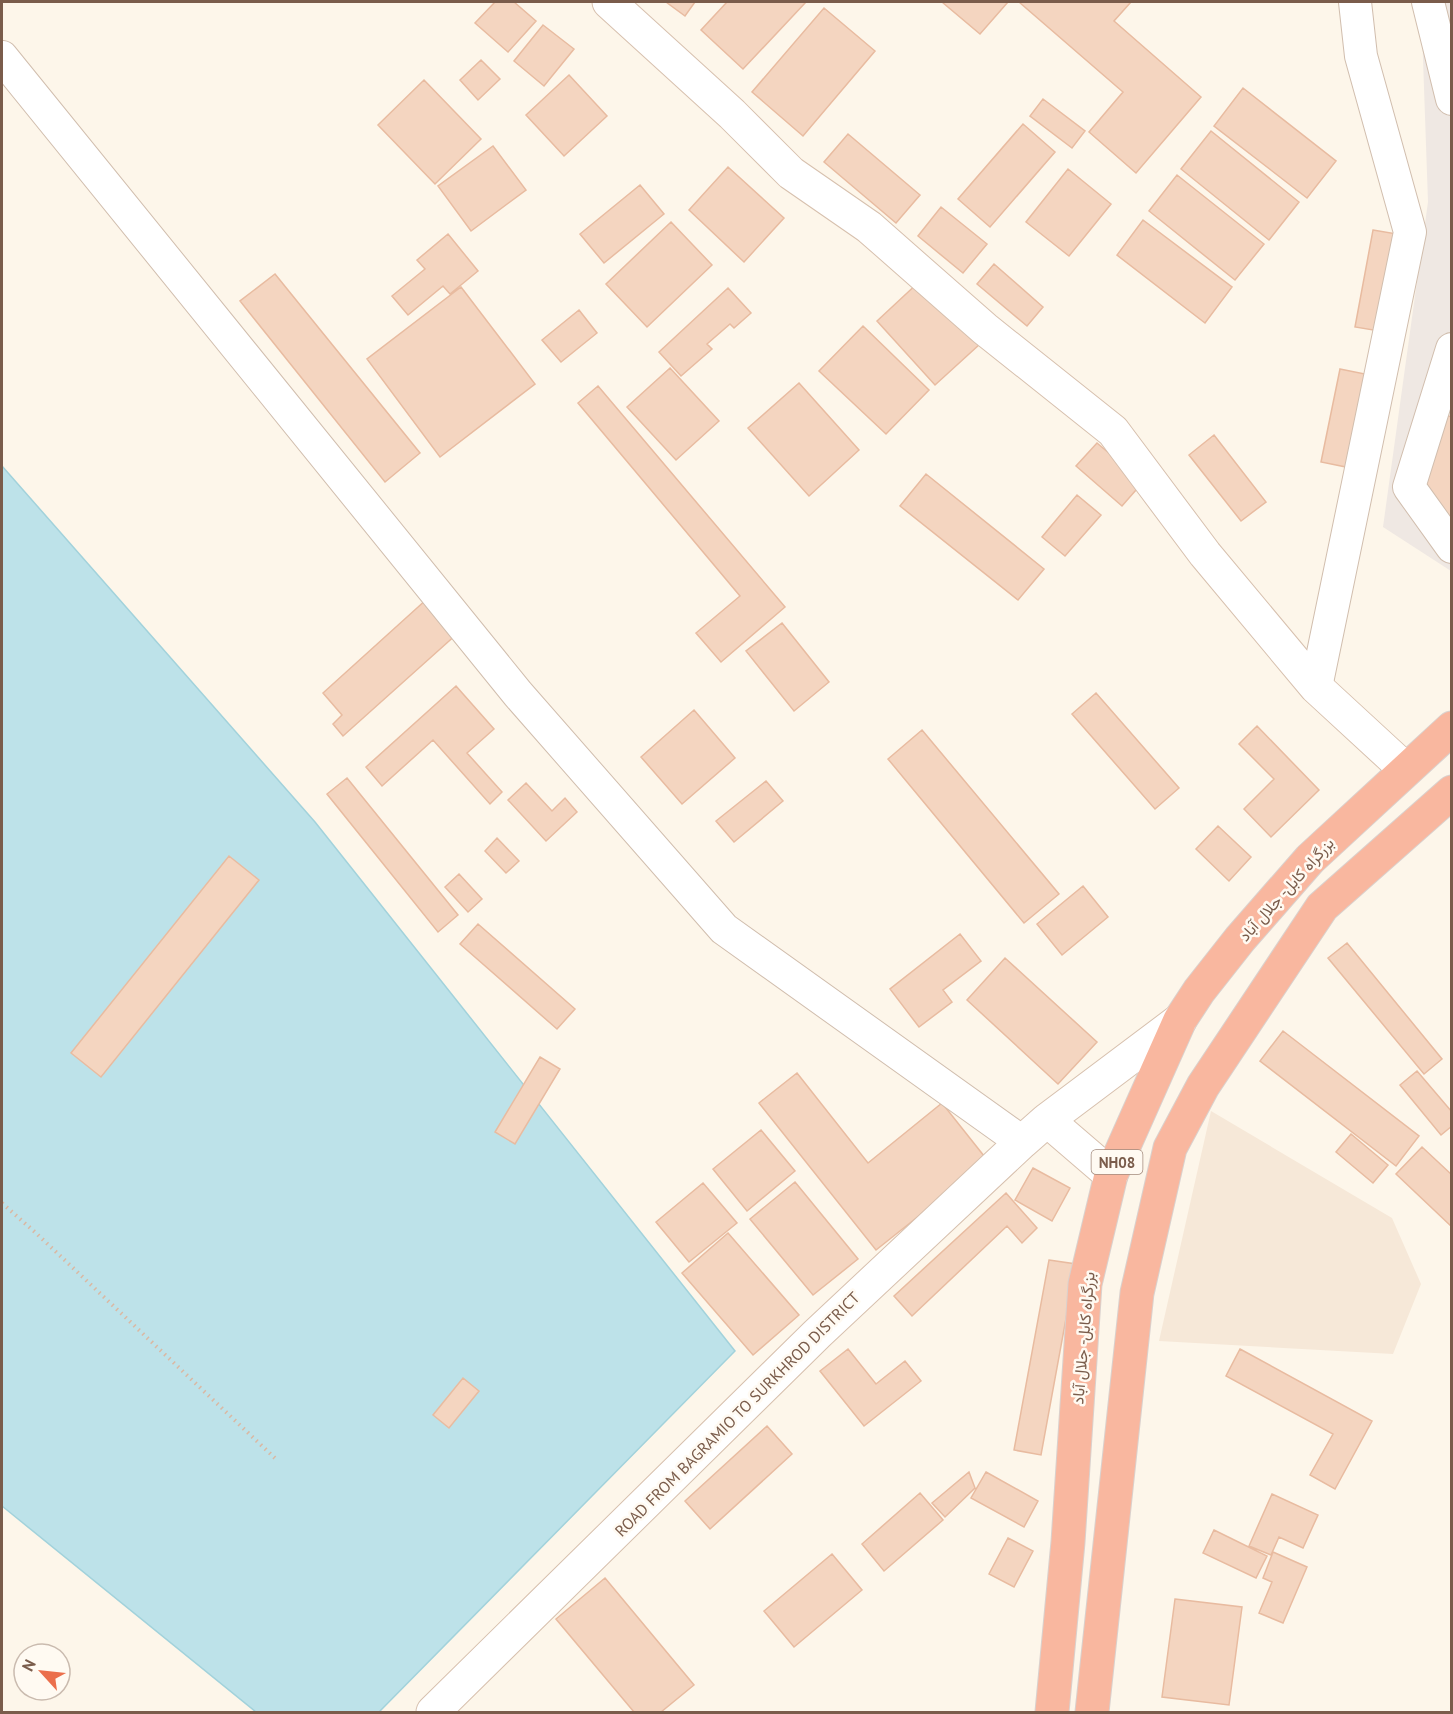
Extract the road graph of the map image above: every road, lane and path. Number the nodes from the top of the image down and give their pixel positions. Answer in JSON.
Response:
{"nodes":[{"id":1,"x":609,"y":2,"type":"edge"},
{"id":2,"x":1355,"y":2,"type":"edge"},
{"id":3,"x":1428,"y":2,"type":"edge"},
{"id":4,"x":2,"y":57,"type":"edge"},
{"id":5,"x":1452,"y":99,"type":"edge"},
{"id":6,"x":1452,"y":349,"type":"edge"},
{"id":7,"x":1452,"y":547,"type":"edge"},
{"id":8,"x":1316,"y":687,"type":"junction"},
{"id":9,"x":1452,"y":728,"type":"edge"},
{"id":10,"x":1405,"y":769,"type":"junction"},
{"id":11,"x":1452,"y":792,"type":"edge"},
{"id":12,"x":1180,"y":1020,"type":"junction"},
{"id":13,"x":1047,"y":1120,"type":"junction"},
{"id":14,"x":1022,"y":1142,"type":"junction"},
{"id":15,"x":1111,"y":1175,"type":"junction"},
{"id":16,"x":2,"y":1203,"type":"edge"},
{"id":17,"x":278,"y":1461,"type":"dead end"},
{"id":18,"x":1068,"y":1542,"type":"junction"},
{"id":19,"x":1110,"y":1547,"type":"junction"},
{"id":20,"x":433,"y":1713,"type":"edge"},
{"id":21,"x":1052,"y":1713,"type":"edge"},
{"id":22,"x":1092,"y":1713,"type":"edge"}],
"edges":[{"from":1,"to":8,"type":"street"},
{"from":2,"to":8,"type":"street"},
{"from":3,"to":5,"type":"street"},
{"from":4,"to":14,"type":"street"},
{"from":6,"to":7,"type":"street"},
{"from":8,"to":10,"type":"street"},
{"from":9,"to":10,"type":"highway","name":"بزرگراه کابل- جلال آباد","number":"NH08"},
{"from":10,"to":12,"type":"highway","name":"بزرگراه کابل- جلال آباد","number":"NH08"},
{"from":11,"to":19,"type":"highway","number":"NH08"},
{"from":12,"to":13,"type":"street","name":"ROAD FROM BAGRAMIO TO SURKHROD DISTRICT"},
{"from":12,"to":15,"type":"highway","name":"بزرگراه کابل- جلال آباد","number":"NH08"},
{"from":13,"to":14,"type":"street","name":"ROAD FROM BAGRAMIO TO SURKHROD DISTRICT"},
{"from":13,"to":15,"type":"street"},
{"from":14,"to":20,"type":"street","name":"ROAD FROM BAGRAMIO TO SURKHROD DISTRICT"},
{"from":15,"to":18,"type":"highway","name":"بزرگراه کابل- جلال آباد","number":"NH08"},
{"from":16,"to":17,"type":"path"},
{"from":18,"to":19,"type":"highway"},
{"from":18,"to":21,"type":"highway","name":"بزرگراه کابل- جلال آباد","number":"NH08"},
{"from":19,"to":22,"type":"highway","number":"NH08"}]}
